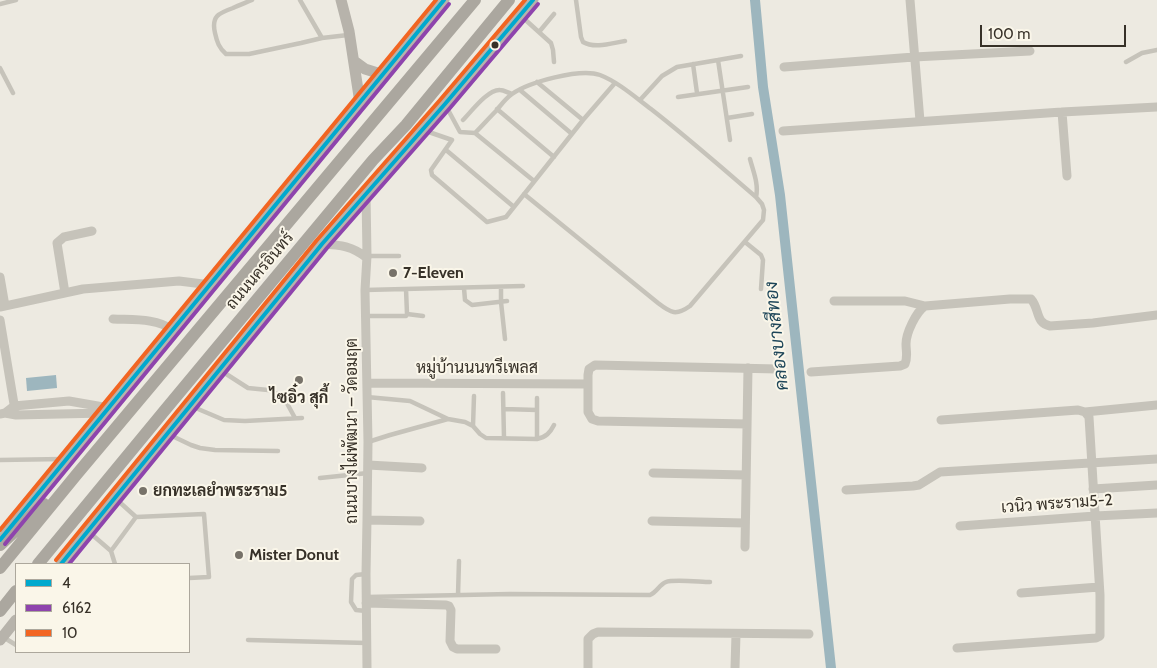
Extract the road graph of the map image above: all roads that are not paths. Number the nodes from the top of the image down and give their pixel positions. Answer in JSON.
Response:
{"nodes":[{"id":1,"x":16,"y":0,"type":"edge"},
{"id":2,"x":252,"y":0,"type":"edge"},
{"id":3,"x":300,"y":0,"type":"edge"},
{"id":4,"x":341,"y":0,"type":"edge"},
{"id":5,"x":444,"y":0,"type":"edge"},
{"id":6,"x":475,"y":0,"type":"edge"},
{"id":7,"x":509,"y":0,"type":"edge"},
{"id":8,"x":533,"y":0,"type":"edge"},
{"id":9,"x":576,"y":0,"type":"edge"},
{"id":10,"x":910,"y":0,"type":"edge"},
{"id":11,"x":0,"y":4,"type":"edge"},
{"id":12,"x":554,"y":14,"type":"dead end"},
{"id":13,"x":520,"y":15,"type":"junction"},
{"id":14,"x":539,"y":32,"type":"junction"},
{"id":15,"x":349,"y":35,"type":"junction"},
{"id":16,"x":322,"y":38,"type":"junction"},
{"id":17,"x":625,"y":40,"type":"dead end"},
{"id":18,"x":1157,"y":50,"type":"edge"},
{"id":19,"x":1030,"y":51,"type":"dead end"},
{"id":20,"x":741,"y":56,"type":"dead end"},
{"id":21,"x":914,"y":57,"type":"junction"},
{"id":22,"x":718,"y":60,"type":"junction"},
{"id":23,"x":354,"y":61,"type":"junction"},
{"id":24,"x":554,"y":62,"type":"dead end"},
{"id":25,"x":1126,"y":62,"type":"dead end"},
{"id":26,"x":693,"y":64,"type":"junction"},
{"id":27,"x":784,"y":67,"type":"dead end"},
{"id":28,"x":0,"y":68,"type":"edge"},
{"id":29,"x":384,"y":74,"type":"junction"},
{"id":30,"x":538,"y":82,"type":"junction"},
{"id":31,"x":615,"y":83,"type":"junction"},
{"id":32,"x":748,"y":86,"type":"dead end"},
{"id":33,"x":520,"y":90,"type":"junction"},
{"id":34,"x":723,"y":90,"type":"junction"},
{"id":35,"x":697,"y":93,"type":"junction"},
{"id":36,"x":13,"y":94,"type":"dead end"},
{"id":37,"x":512,"y":94,"type":"junction"},
{"id":38,"x":678,"y":97,"type":"dead end"},
{"id":39,"x":640,"y":100,"type":"junction"},
{"id":40,"x":360,"y":103,"type":"junction"},
{"id":41,"x":445,"y":104,"type":"junction"},
{"id":42,"x":1157,"y":107,"type":"edge"},
{"id":43,"x":497,"y":110,"type":"junction"},
{"id":44,"x":1062,"y":112,"type":"junction"},
{"id":45,"x":752,"y":114,"type":"dead end"},
{"id":46,"x":727,"y":118,"type":"junction"},
{"id":47,"x":463,"y":120,"type":"dead end"},
{"id":48,"x":583,"y":120,"type":"junction"},
{"id":49,"x":920,"y":121,"type":"junction"},
{"id":50,"x":422,"y":130,"type":"junction"},
{"id":51,"x":783,"y":131,"type":"dead end"},
{"id":52,"x":475,"y":133,"type":"junction"},
{"id":53,"x":572,"y":134,"type":"junction"},
{"id":54,"x":730,"y":140,"type":"dead end"},
{"id":55,"x":446,"y":150,"type":"junction"},
{"id":56,"x":554,"y":157,"type":"junction"},
{"id":57,"x":750,"y":159,"type":"dead end"},
{"id":58,"x":1066,"y":176,"type":"dead end"},
{"id":59,"x":534,"y":181,"type":"junction"},
{"id":60,"x":366,"y":194,"type":"junction"},
{"id":61,"x":524,"y":194,"type":"junction"},
{"id":62,"x":756,"y":197,"type":"junction"},
{"id":63,"x":514,"y":207,"type":"junction"},
{"id":64,"x":92,"y":231,"type":"dead end"},
{"id":65,"x":745,"y":242,"type":"junction"},
{"id":66,"x":322,"y":244,"type":"junction"},
{"id":67,"x":399,"y":256,"type":"dead end"},
{"id":68,"x":367,"y":257,"type":"junction"},
{"id":69,"x":0,"y":277,"type":"edge"},
{"id":70,"x":211,"y":285,"type":"junction"},
{"id":71,"x":523,"y":286,"type":"dead end"},
{"id":72,"x":501,"y":287,"type":"junction"},
{"id":73,"x":464,"y":288,"type":"junction"},
{"id":74,"x":406,"y":289,"type":"junction"},
{"id":75,"x":761,"y":289,"type":"dead end"},
{"id":76,"x":365,"y":290,"type":"junction"},
{"id":77,"x":65,"y":293,"type":"junction"},
{"id":78,"x":507,"y":301,"type":"dead end"},
{"id":79,"x":501,"y":302,"type":"junction"},
{"id":80,"x":834,"y":302,"type":"dead end"},
{"id":81,"x":2,"y":306,"type":"edge"},
{"id":82,"x":925,"y":306,"type":"junction"},
{"id":83,"x":407,"y":314,"type":"junction"},
{"id":84,"x":1157,"y":315,"type":"edge"},
{"id":85,"x":366,"y":316,"type":"junction"},
{"id":86,"x":423,"y":316,"type":"dead end"},
{"id":87,"x":0,"y":320,"type":"edge"},
{"id":88,"x":113,"y":320,"type":"dead end"},
{"id":89,"x":173,"y":330,"type":"junction"},
{"id":90,"x":505,"y":339,"type":"dead end"},
{"id":91,"x":748,"y":368,"type":"junction"},
{"id":92,"x":778,"y":368,"type":"dead end"},
{"id":93,"x":219,"y":370,"type":"junction"},
{"id":94,"x":811,"y":372,"type":"dead end"},
{"id":95,"x":367,"y":383,"type":"junction"},
{"id":96,"x":588,"y":384,"type":"junction"},
{"id":97,"x":503,"y":393,"type":"dead end"},
{"id":98,"x":474,"y":396,"type":"dead end"},
{"id":99,"x":367,"y":397,"type":"junction"},
{"id":100,"x":537,"y":398,"type":"dead end"},
{"id":101,"x":1157,"y":405,"type":"edge"},
{"id":102,"x":190,"y":406,"type":"junction"},
{"id":103,"x":504,"y":409,"type":"junction"},
{"id":104,"x":537,"y":410,"type":"junction"},
{"id":105,"x":15,"y":411,"type":"junction"},
{"id":106,"x":107,"y":411,"type":"junction"},
{"id":107,"x":1085,"y":412,"type":"junction"},
{"id":108,"x":2,"y":414,"type":"edge"},
{"id":109,"x":295,"y":418,"type":"junction"},
{"id":110,"x":302,"y":418,"type":"dead end"},
{"id":111,"x":448,"y":419,"type":"junction"},
{"id":112,"x":941,"y":420,"type":"dead end"},
{"id":113,"x":747,"y":424,"type":"junction"},
{"id":114,"x":554,"y":425,"type":"dead end"},
{"id":115,"x":473,"y":426,"type":"junction"},
{"id":116,"x":167,"y":434,"type":"junction"},
{"id":117,"x":504,"y":438,"type":"junction"},
{"id":118,"x":537,"y":439,"type":"junction"},
{"id":119,"x":368,"y":442,"type":"junction"},
{"id":120,"x":278,"y":451,"type":"dead end"},
{"id":121,"x":67,"y":459,"type":"junction"},
{"id":122,"x":1157,"y":459,"type":"edge"},
{"id":123,"x":0,"y":460,"type":"edge"},
{"id":124,"x":1091,"y":462,"type":"junction"},
{"id":125,"x":422,"y":468,"type":"dead end"},
{"id":126,"x":368,"y":469,"type":"junction"},
{"id":127,"x":653,"y":473,"type":"dead end"},
{"id":128,"x":77,"y":474,"type":"junction"},
{"id":129,"x":746,"y":475,"type":"junction"},
{"id":130,"x":320,"y":478,"type":"dead end"},
{"id":131,"x":1157,"y":485,"type":"edge"},
{"id":132,"x":1093,"y":489,"type":"junction"},
{"id":133,"x":846,"y":490,"type":"dead end"},
{"id":134,"x":114,"y":498,"type":"junction"},
{"id":135,"x":1157,"y":513,"type":"edge"},
{"id":136,"x":1095,"y":516,"type":"junction"},
{"id":137,"x":136,"y":517,"type":"junction"},
{"id":138,"x":368,"y":520,"type":"junction"},
{"id":139,"x":420,"y":521,"type":"dead end"},
{"id":140,"x":652,"y":521,"type":"dead end"},
{"id":141,"x":745,"y":523,"type":"junction"},
{"id":142,"x":960,"y":526,"type":"dead end"},
{"id":143,"x":88,"y":531,"type":"junction"},
{"id":144,"x":0,"y":540,"type":"edge"},
{"id":145,"x":0,"y":545,"type":"edge"},
{"id":146,"x":745,"y":547,"type":"dead end"},
{"id":147,"x":111,"y":551,"type":"junction"},
{"id":148,"x":459,"y":561,"type":"dead end"},
{"id":149,"x":39,"y":563,"type":"edge"},
{"id":150,"x":62,"y":563,"type":"edge"},
{"id":151,"x":115,"y":563,"type":"edge"},
{"id":152,"x":0,"y":568,"type":"edge"},
{"id":153,"x":366,"y":574,"type":"junction"},
{"id":154,"x":190,"y":578,"type":"edge"},
{"id":155,"x":710,"y":582,"type":"dead end"},
{"id":156,"x":1099,"y":587,"type":"junction"},
{"id":157,"x":15,"y":592,"type":"edge"},
{"id":158,"x":1021,"y":592,"type":"dead end"},
{"id":159,"x":458,"y":595,"type":"junction"},
{"id":160,"x":366,"y":604,"type":"junction"},
{"id":161,"x":0,"y":611,"type":"edge"},
{"id":162,"x":15,"y":621,"type":"edge"},
{"id":163,"x":736,"y":634,"type":"junction"},
{"id":164,"x":809,"y":634,"type":"dead end"},
{"id":165,"x":1,"y":638,"type":"edge"},
{"id":166,"x":248,"y":640,"type":"dead end"},
{"id":167,"x":366,"y":643,"type":"junction"},
{"id":168,"x":15,"y":645,"type":"edge"},
{"id":169,"x":957,"y":648,"type":"dead end"},
{"id":170,"x":496,"y":649,"type":"dead end"},
{"id":171,"x":367,"y":668,"type":"edge"},
{"id":172,"x":588,"y":668,"type":"edge"},
{"id":173,"x":735,"y":668,"type":"edge"}],
"edges":[{"from":1,"to":11,"type":"lane"},
{"from":2,"to":16,"type":"lane"},
{"from":3,"to":16,"type":"lane"},
{"from":4,"to":15,"type":"main road"},
{"from":5,"to":29,"type":"main road","name":"ถนนนครอินทร์"},
{"from":6,"to":128,"type":"main road","name":"ถนนนครอินทร์"},
{"from":7,"to":149,"type":"main road","name":"ถนนนครอินทร์"},
{"from":8,"to":13,"type":"main road","name":"ถนนนครอินทร์"},
{"from":9,"to":17,"type":"lane"},
{"from":10,"to":21,"type":"street"},
{"from":12,"to":14,"type":"lane"},
{"from":13,"to":14,"type":"lane"},
{"from":13,"to":41,"type":"main road","name":"ถนนนครอินทร์"},
{"from":14,"to":24,"type":"lane"},
{"from":15,"to":16,"type":"lane"},
{"from":15,"to":23,"type":"main road"},
{"from":18,"to":25,"type":"lane"},
{"from":19,"to":21,"type":"street"},
{"from":20,"to":22,"type":"lane"},
{"from":21,"to":27,"type":"street"},
{"from":21,"to":49,"type":"street"},
{"from":22,"to":26,"type":"lane"},
{"from":22,"to":34,"type":"lane"},
{"from":23,"to":29,"type":"main road"},
{"from":23,"to":40,"type":"main road"},
{"from":26,"to":35,"type":"lane"},
{"from":26,"to":39,"type":"lane"},
{"from":28,"to":36,"type":"lane"},
{"from":29,"to":40,"type":"main road","name":"ถนนนครอินทร์"},
{"from":30,"to":31,"type":"lane"},
{"from":30,"to":33,"type":"lane"},
{"from":30,"to":48,"type":"lane"},
{"from":31,"to":39,"type":"lane"},
{"from":31,"to":48,"type":"lane"},
{"from":32,"to":34,"type":"lane"},
{"from":33,"to":37,"type":"lane"},
{"from":33,"to":53,"type":"lane"},
{"from":34,"to":35,"type":"lane"},
{"from":34,"to":46,"type":"lane"},
{"from":35,"to":38,"type":"lane"},
{"from":37,"to":43,"type":"lane"},
{"from":37,"to":47,"type":"lane"},
{"from":39,"to":62,"type":"lane"},
{"from":40,"to":70,"type":"main road","name":"ถนนนครอินทร์"},
{"from":41,"to":50,"type":"main road","name":"ถนนนครอินทร์"},
{"from":41,"to":52,"type":"lane"},
{"from":42,"to":44,"type":"street"},
{"from":43,"to":52,"type":"lane"},
{"from":43,"to":56,"type":"lane"},
{"from":44,"to":49,"type":"street"},
{"from":44,"to":58,"type":"street"},
{"from":45,"to":46,"type":"lane"},
{"from":46,"to":54,"type":"lane"},
{"from":48,"to":53,"type":"lane"},
{"from":49,"to":51,"type":"street"},
{"from":50,"to":55,"type":"lane"},
{"from":50,"to":60,"type":"main road","name":"ถนนนครอินทร์"},
{"from":52,"to":59,"type":"lane"},
{"from":53,"to":56,"type":"lane"},
{"from":55,"to":63,"type":"lane"},
{"from":55,"to":63,"type":"lane"},
{"from":56,"to":59,"type":"lane"},
{"from":57,"to":62,"type":"lane"},
{"from":59,"to":61,"type":"lane"},
{"from":60,"to":66,"type":"main road","name":"ถนนนครอินทร์"},
{"from":60,"to":68,"type":"street","name":"ถนนบางไผ่พัฒนา – วัดอมฤต"},
{"from":61,"to":63,"type":"lane"},
{"from":61,"to":65,"type":"lane"},
{"from":62,"to":65,"type":"lane"},
{"from":64,"to":77,"type":"street"},
{"from":65,"to":75,"type":"lane"},
{"from":66,"to":68,"type":"street"},
{"from":66,"to":93,"type":"main road","name":"ถนนนครอินทร์"},
{"from":67,"to":68,"type":"lane"},
{"from":68,"to":76,"type":"street","name":"ถนนบางไผ่พัฒนา – วัดอมฤต"},
{"from":69,"to":81,"type":"street"},
{"from":70,"to":77,"type":"street"},
{"from":70,"to":89,"type":"main road","name":"ถนนนครอินทร์"},
{"from":71,"to":72,"type":"lane"},
{"from":72,"to":73,"type":"lane"},
{"from":72,"to":79,"type":"lane"},
{"from":73,"to":74,"type":"lane"},
{"from":73,"to":79,"type":"lane"},
{"from":74,"to":76,"type":"lane"},
{"from":74,"to":83,"type":"lane"},
{"from":76,"to":85,"type":"street","name":"ถนนบางไผ่พัฒนา – วัดอมฤต"},
{"from":77,"to":81,"type":"street"},
{"from":78,"to":79,"type":"lane"},
{"from":79,"to":90,"type":"lane"},
{"from":80,"to":82,"type":"street"},
{"from":82,"to":84,"type":"street"},
{"from":82,"to":94,"type":"street"},
{"from":83,"to":85,"type":"lane"},
{"from":83,"to":86,"type":"lane"},
{"from":85,"to":95,"type":"street","name":"ถนนบางไผ่พัฒนา – วัดอมฤต"},
{"from":87,"to":105,"type":"street"},
{"from":88,"to":89,"type":"street"},
{"from":89,"to":106,"type":"main road","name":"ถนนนครอินทร์"},
{"from":91,"to":92,"type":"street"},
{"from":91,"to":96,"type":"street"},
{"from":91,"to":113,"type":"street"},
{"from":93,"to":102,"type":"main road","name":"ถนนนครอินทร์"},
{"from":93,"to":109,"type":"lane"},
{"from":95,"to":96,"type":"street","name":"หมู่บ้านนนทรีเพลส"},
{"from":95,"to":99,"type":"street","name":"ถนนบางไผ่พัฒนา – วัดอมฤต"},
{"from":96,"to":113,"type":"street"},
{"from":97,"to":103,"type":"lane"},
{"from":98,"to":115,"type":"lane"},
{"from":99,"to":111,"type":"lane"},
{"from":99,"to":119,"type":"street","name":"ถนนบางไผ่พัฒนา – วัดอมฤต"},
{"from":100,"to":104,"type":"lane"},
{"from":101,"to":107,"type":"street"},
{"from":102,"to":109,"type":"lane"},
{"from":102,"to":116,"type":"main road","name":"ถนนนครอินทร์"},
{"from":103,"to":104,"type":"lane"},
{"from":103,"to":117,"type":"lane"},
{"from":104,"to":118,"type":"lane"},
{"from":105,"to":106,"type":"street"},
{"from":105,"to":106,"type":"street"},
{"from":105,"to":108,"type":"street"},
{"from":106,"to":121,"type":"main road","name":"ถนนนครอินทร์"},
{"from":107,"to":112,"type":"street"},
{"from":107,"to":124,"type":"street"},
{"from":109,"to":110,"type":"lane"},
{"from":111,"to":115,"type":"lane"},
{"from":111,"to":119,"type":"lane"},
{"from":113,"to":129,"type":"street"},
{"from":114,"to":118,"type":"lane"},
{"from":115,"to":117,"type":"lane"},
{"from":116,"to":120,"type":"lane"},
{"from":116,"to":134,"type":"main road","name":"ถนนนครอินทร์"},
{"from":117,"to":118,"type":"lane"},
{"from":119,"to":126,"type":"street","name":"ถนนบางไผ่พัฒนา – วัดอมฤต"},
{"from":121,"to":123,"type":"lane"},
{"from":121,"to":144,"type":"main road","name":"ถนนนครอินทร์"},
{"from":122,"to":124,"type":"street"},
{"from":124,"to":132,"type":"street"},
{"from":124,"to":133,"type":"street"},
{"from":125,"to":126,"type":"street"},
{"from":126,"to":130,"type":"lane"},
{"from":126,"to":138,"type":"street","name":"ถนนบางไผ่พัฒนา – วัดอมฤต"},
{"from":127,"to":129,"type":"street"},
{"from":128,"to":145,"type":"main road"},
{"from":128,"to":152,"type":"main road","name":"ถนนนครอินทร์"},
{"from":129,"to":141,"type":"street"},
{"from":131,"to":132,"type":"street"},
{"from":132,"to":136,"type":"street"},
{"from":134,"to":137,"type":"lane"},
{"from":134,"to":143,"type":"main road","name":"ถนนนครอินทร์"},
{"from":135,"to":136,"type":"street","name":"เวนิว พระราม5-2"},
{"from":136,"to":142,"type":"street","name":"เวนิว พระราม5-2"},
{"from":136,"to":156,"type":"street"},
{"from":137,"to":147,"type":"lane"},
{"from":137,"to":154,"type":"lane"},
{"from":138,"to":139,"type":"street"},
{"from":138,"to":153,"type":"street","name":"ถนนบางไผ่พัฒนา – วัดอมฤต"},
{"from":140,"to":141,"type":"street"},
{"from":141,"to":146,"type":"street"},
{"from":143,"to":147,"type":"lane"},
{"from":143,"to":150,"type":"main road","name":"ถนนนครอินทร์"},
{"from":147,"to":151,"type":"lane"},
{"from":148,"to":159,"type":"lane"},
{"from":153,"to":160,"type":"street","name":"ถนนบางไผ่พัฒนา – วัดอมฤต"},
{"from":153,"to":160,"type":"lane"},
{"from":155,"to":159,"type":"lane"},
{"from":156,"to":158,"type":"street"},
{"from":156,"to":169,"type":"street"},
{"from":157,"to":161,"type":"main road"},
{"from":159,"to":160,"type":"lane"},
{"from":160,"to":167,"type":"street","name":"ถนนบางไผ่พัฒนา – วัดอมฤต"},
{"from":160,"to":170,"type":"street"},
{"from":162,"to":165,"type":"main road"},
{"from":163,"to":164,"type":"street"},
{"from":163,"to":172,"type":"street"},
{"from":163,"to":173,"type":"street"},
{"from":165,"to":168,"type":"lane"},
{"from":166,"to":167,"type":"lane"},
{"from":167,"to":171,"type":"street","name":"ถนนบางไผ่พัฒนา – วัดอมฤต"}]}
